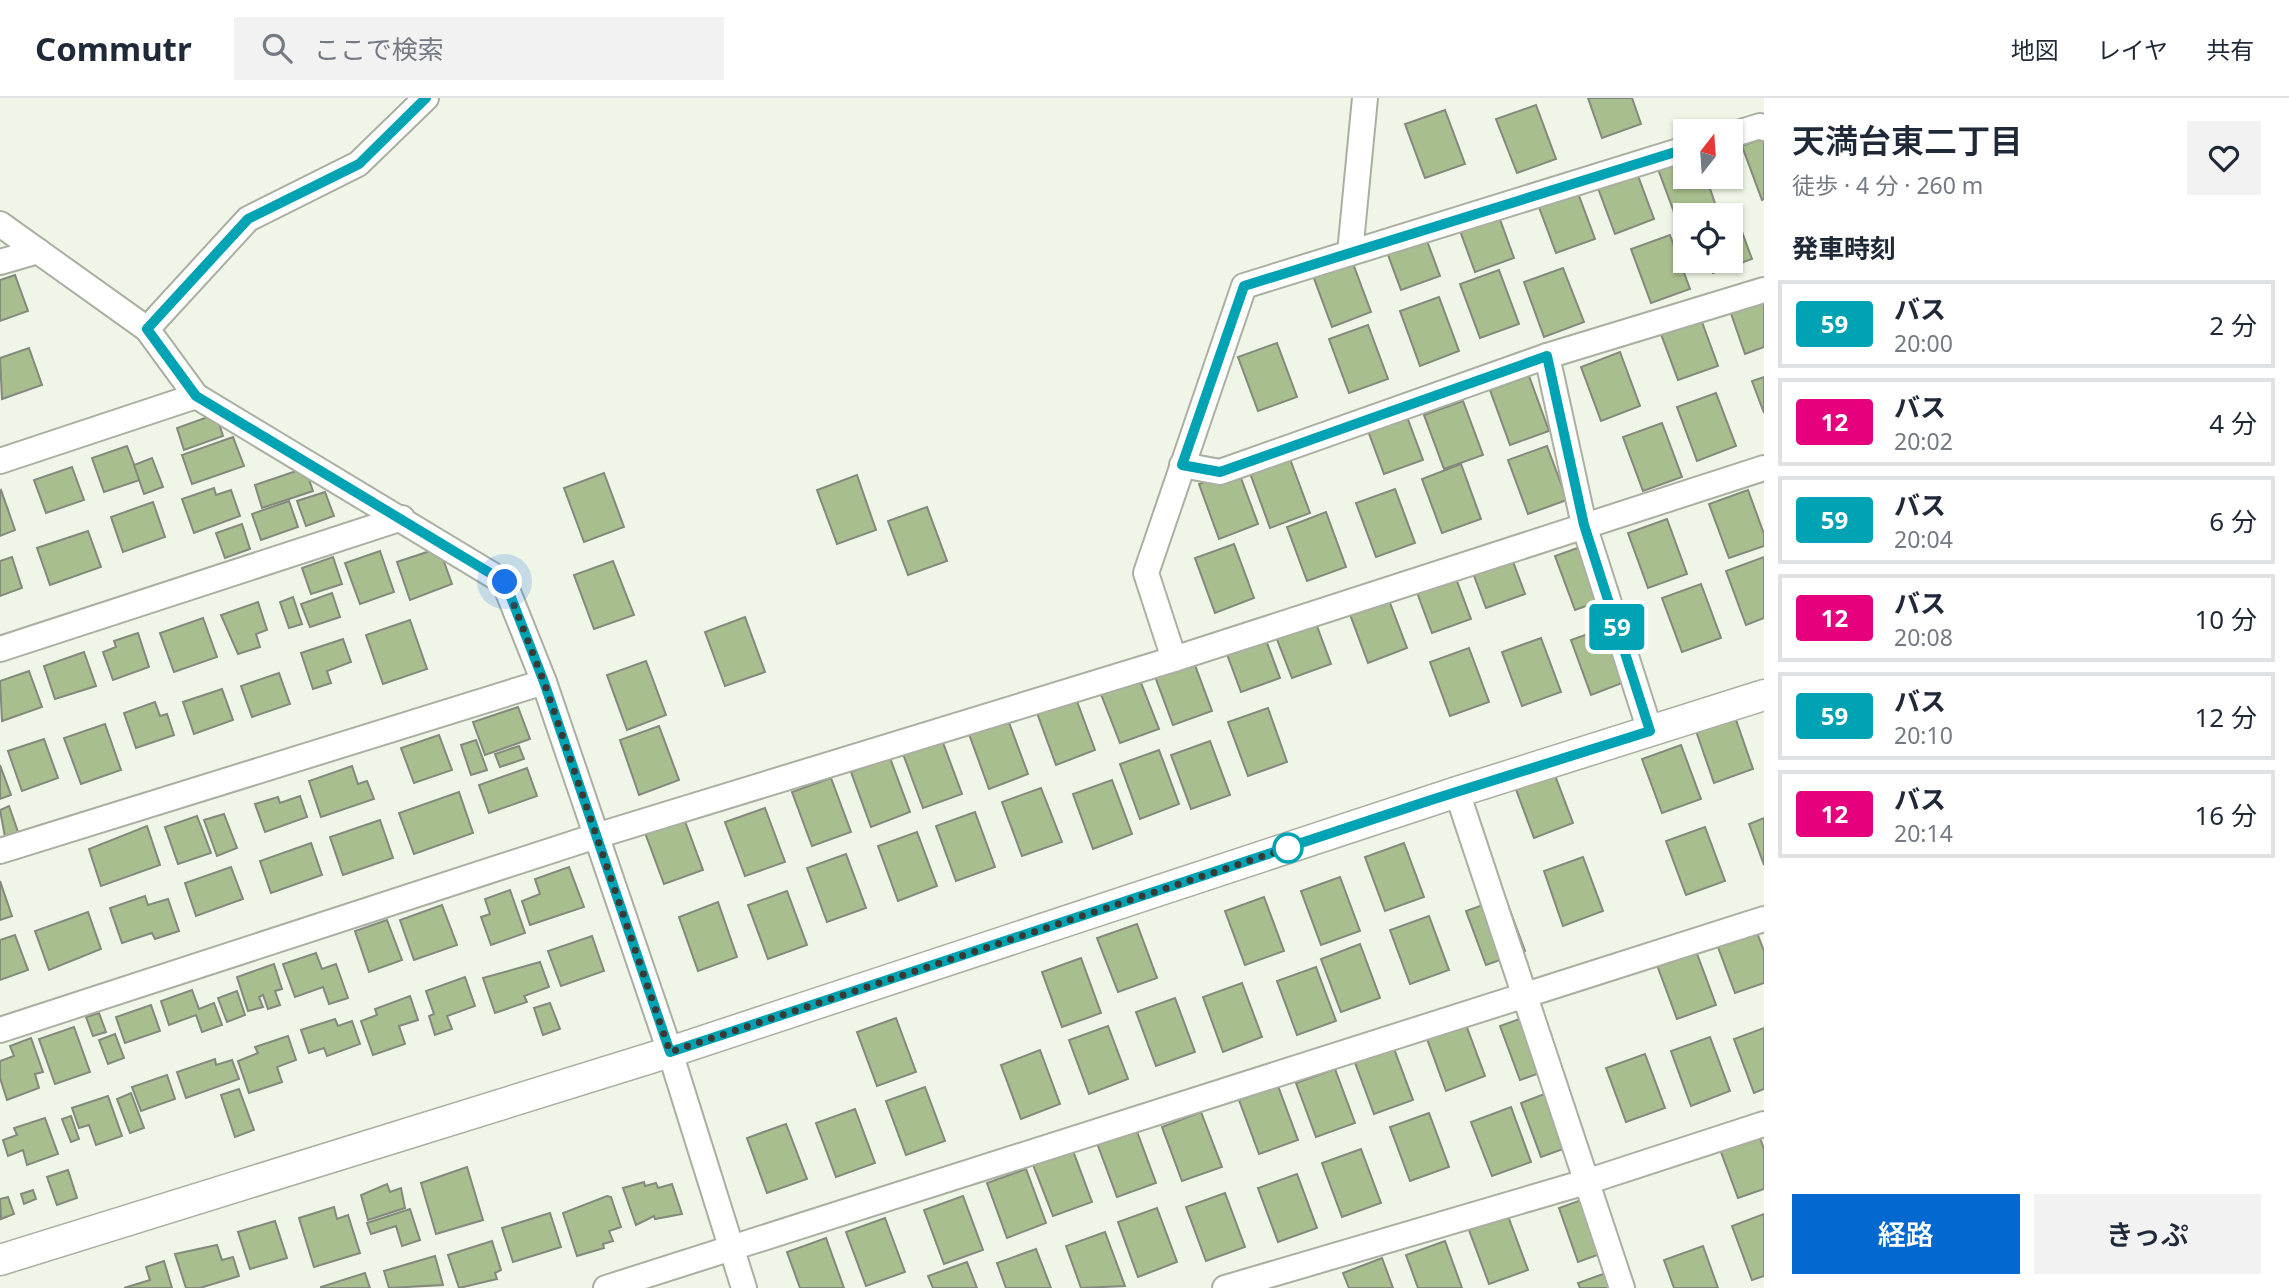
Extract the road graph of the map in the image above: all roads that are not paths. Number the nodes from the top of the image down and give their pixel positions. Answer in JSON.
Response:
{"nodes":[{"id":1,"x":426,"y":98,"type":"edge"},
{"id":2,"x":1365,"y":98,"type":"edge"},
{"id":3,"x":1764,"y":128,"type":"edge"},
{"id":4,"x":1743,"y":131,"type":"edge"},
{"id":5,"x":1673,"y":153,"type":"edge"},
{"id":6,"x":0,"y":224,"type":"edge"},
{"id":7,"x":38,"y":251,"type":"junction"},
{"id":8,"x":1350,"y":253,"type":"junction"},
{"id":9,"x":0,"y":262,"type":"edge"},
{"id":10,"x":1764,"y":290,"type":"edge"},
{"id":11,"x":147,"y":329,"type":"junction"},
{"id":12,"x":1547,"y":356,"type":"junction"},
{"id":13,"x":196,"y":396,"type":"junction"},
{"id":14,"x":0,"y":461,"type":"edge"},
{"id":15,"x":1182,"y":465,"type":"junction"},
{"id":16,"x":1764,"y":468,"type":"edge"},
{"id":17,"x":402,"y":517,"type":"junction"},
{"id":18,"x":1584,"y":525,"type":"junction"},
{"id":19,"x":0,"y":649,"type":"edge"},
{"id":20,"x":1174,"y":659,"type":"junction"},
{"id":21,"x":544,"y":682,"type":"junction"},
{"id":22,"x":1764,"y":695,"type":"edge"},
{"id":23,"x":1650,"y":731,"type":"junction"},
{"id":24,"x":1457,"y":792,"type":"junction"},
{"id":25,"x":596,"y":836,"type":"junction"},
{"id":26,"x":0,"y":851,"type":"edge"},
{"id":27,"x":1764,"y":919,"type":"edge"},
{"id":28,"x":1524,"y":997,"type":"junction"},
{"id":29,"x":0,"y":1031,"type":"edge"},
{"id":30,"x":670,"y":1052,"type":"junction"},
{"id":31,"x":1764,"y":1124,"type":"edge"},
{"id":32,"x":1589,"y":1181,"type":"junction"},
{"id":33,"x":731,"y":1247,"type":"junction"},
{"id":34,"x":0,"y":1260,"type":"edge"},
{"id":35,"x":606,"y":1288,"type":"edge"},
{"id":36,"x":744,"y":1288,"type":"edge"},
{"id":37,"x":1225,"y":1288,"type":"edge"},
{"id":38,"x":1622,"y":1288,"type":"edge"}],
"edges":[{"from":1,"to":11,"type":"street"},
{"from":2,"to":8,"type":"street"},
{"from":3,"to":4,"type":"street"},
{"from":5,"to":8,"type":"street"},
{"from":6,"to":7,"type":"street"},
{"from":7,"to":9,"type":"street"},
{"from":7,"to":11,"type":"street"},
{"from":8,"to":15,"type":"street"},
{"from":10,"to":12,"type":"street"},
{"from":11,"to":13,"type":"street"},
{"from":12,"to":15,"type":"street"},
{"from":12,"to":18,"type":"street"},
{"from":13,"to":14,"type":"street"},
{"from":13,"to":17,"type":"street"},
{"from":15,"to":20,"type":"street"},
{"from":16,"to":18,"type":"street"},
{"from":17,"to":19,"type":"street"},
{"from":17,"to":21,"type":"street"},
{"from":18,"to":20,"type":"street"},
{"from":18,"to":23,"type":"street"},
{"from":20,"to":25,"type":"street"},
{"from":21,"to":25,"type":"street"},
{"from":21,"to":26,"type":"street"},
{"from":22,"to":23,"type":"street"},
{"from":23,"to":24,"type":"street"},
{"from":24,"to":28,"type":"street"},
{"from":24,"to":30,"type":"street"},
{"from":25,"to":29,"type":"street"},
{"from":25,"to":30,"type":"street"},
{"from":27,"to":28,"type":"street"},
{"from":28,"to":32,"type":"street"},
{"from":28,"to":33,"type":"street"},
{"from":30,"to":33,"type":"street"},
{"from":30,"to":34,"type":"street"},
{"from":31,"to":32,"type":"street"},
{"from":32,"to":37,"type":"street"},
{"from":32,"to":38,"type":"street"},
{"from":33,"to":35,"type":"street"},
{"from":33,"to":36,"type":"street"}]}
